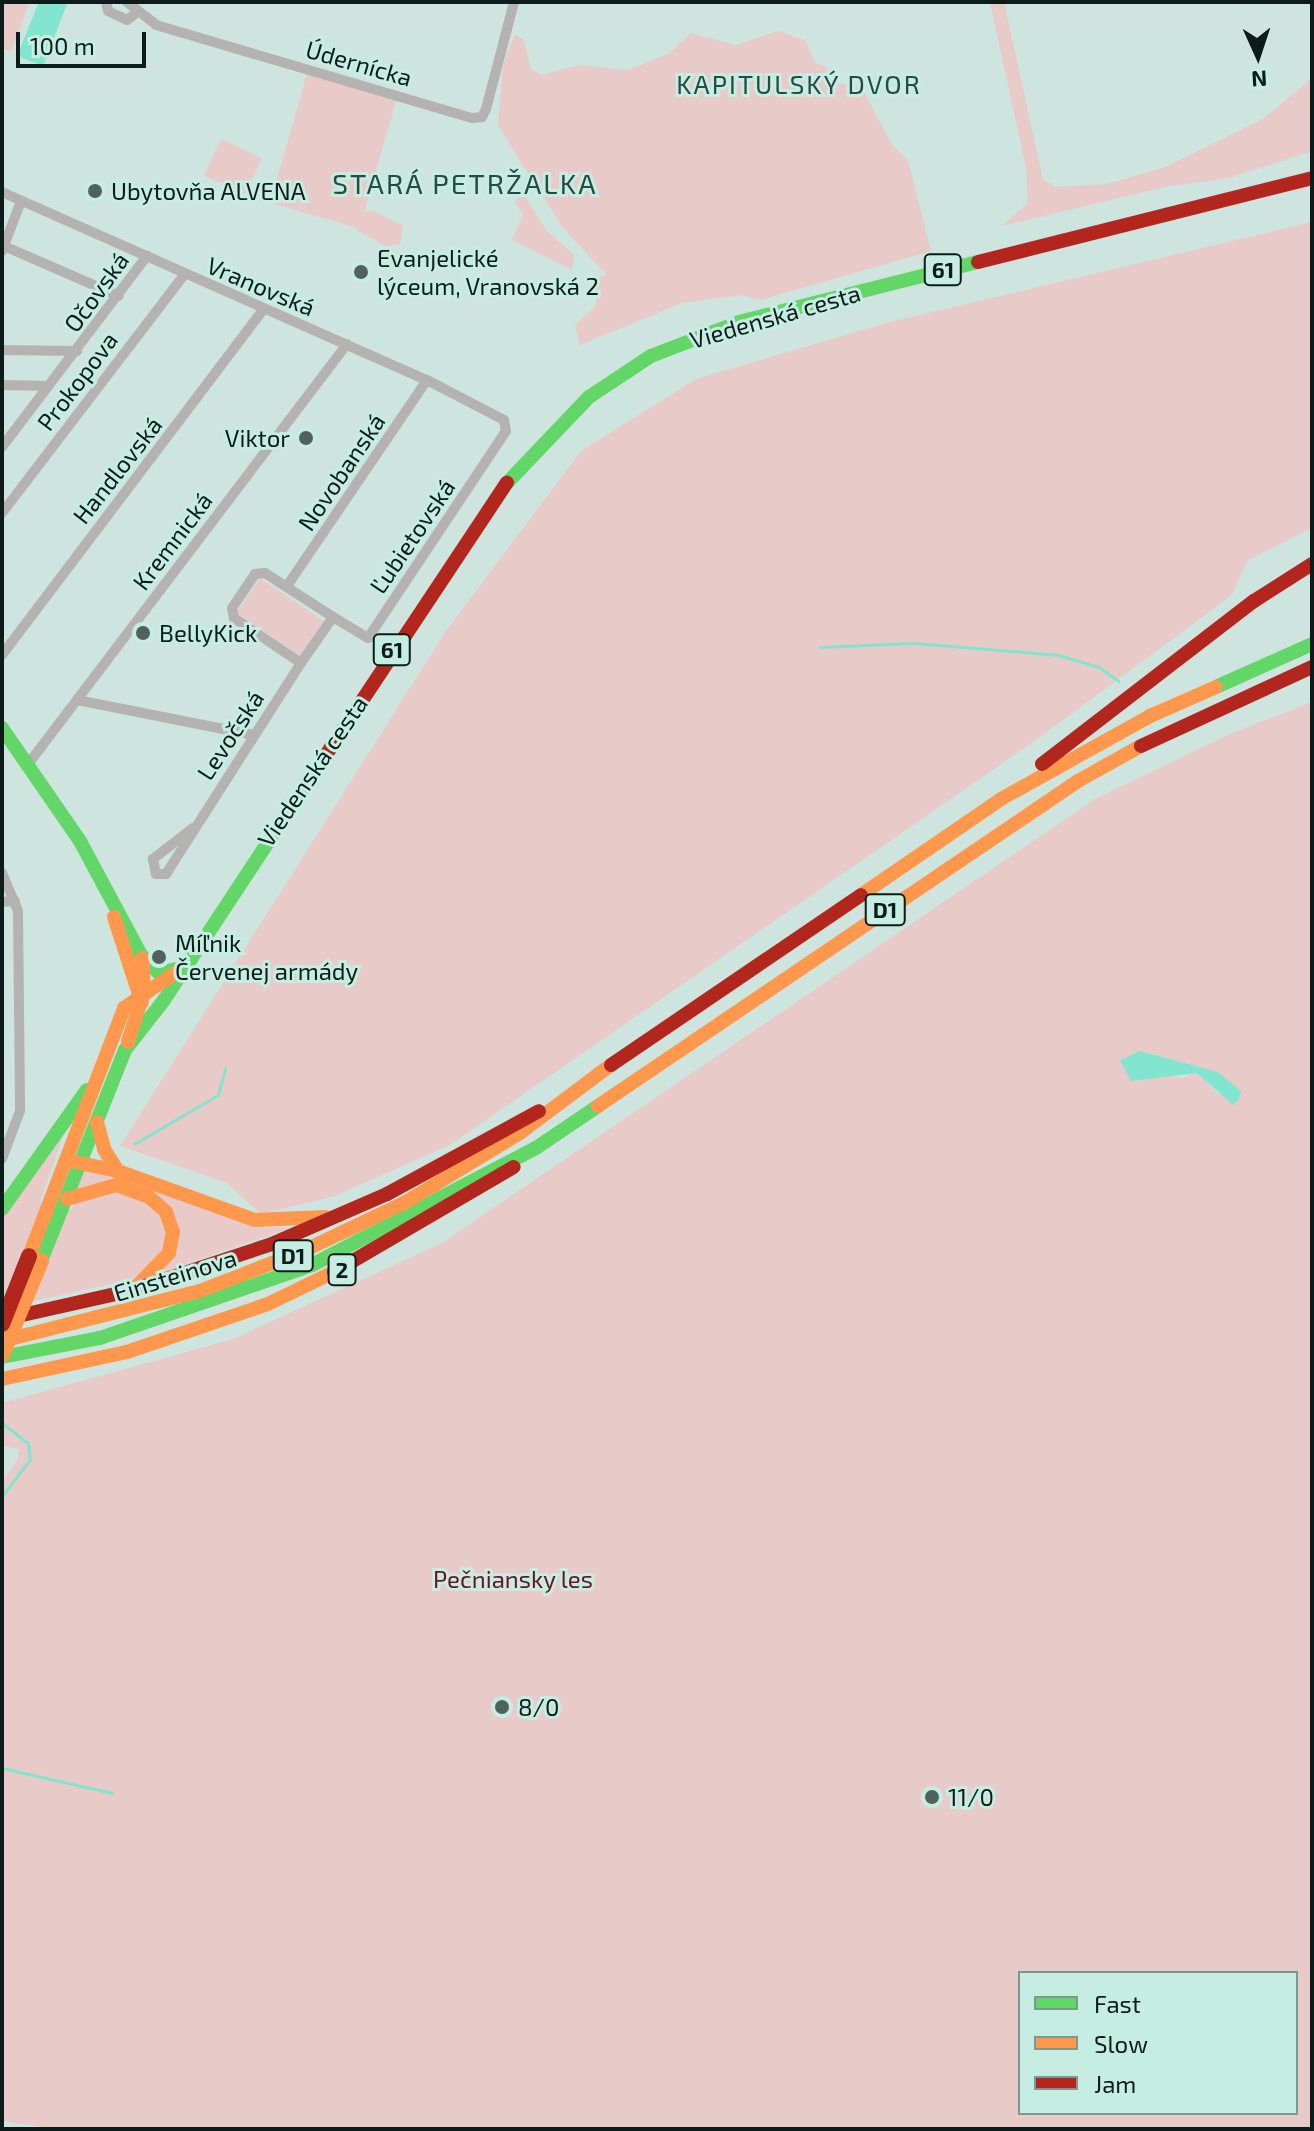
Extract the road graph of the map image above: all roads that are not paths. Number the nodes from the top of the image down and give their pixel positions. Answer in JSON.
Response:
{"nodes":[{"id":1,"x":106,"y":2,"type":"edge"},
{"id":2,"x":127,"y":2,"type":"edge"},
{"id":3,"x":514,"y":2,"type":"edge"},
{"id":4,"x":136,"y":13,"type":"junction"},
{"id":5,"x":1312,"y":178,"type":"edge"},
{"id":6,"x":2,"y":192,"type":"edge"},
{"id":7,"x":21,"y":201,"type":"junction"},
{"id":8,"x":3,"y":248,"type":"edge"},
{"id":9,"x":147,"y":256,"type":"junction"},
{"id":10,"x":184,"y":275,"type":"junction"},
{"id":11,"x":119,"y":296,"type":"junction"},
{"id":12,"x":263,"y":310,"type":"junction"},
{"id":13,"x":347,"y":344,"type":"junction"},
{"id":14,"x":2,"y":350,"type":"edge"},
{"id":15,"x":77,"y":351,"type":"junction"},
{"id":16,"x":427,"y":380,"type":"junction"},
{"id":17,"x":2,"y":385,"type":"edge"},
{"id":18,"x":48,"y":386,"type":"junction"},
{"id":19,"x":504,"y":420,"type":"joint"},
{"id":20,"x":2,"y":447,"type":"edge"},
{"id":21,"x":2,"y":513,"type":"edge"},
{"id":22,"x":1312,"y":564,"type":"edge"},
{"id":23,"x":287,"y":586,"type":"junction"},
{"id":24,"x":333,"y":617,"type":"junction"},
{"id":25,"x":1312,"y":644,"type":"edge"},
{"id":26,"x":2,"y":655,"type":"edge"},
{"id":27,"x":301,"y":663,"type":"junction"},
{"id":28,"x":1312,"y":667,"type":"edge"},
{"id":29,"x":1312,"y":680,"type":"edge"},
{"id":30,"x":1248,"y":697,"type":"junction"},
{"id":31,"x":77,"y":700,"type":"junction"},
{"id":32,"x":2,"y":728,"type":"edge"},
{"id":33,"x":253,"y":735,"type":"junction"},
{"id":34,"x":29,"y":763,"type":"junction"},
{"id":35,"x":1001,"y":799,"type":"junction"},
{"id":36,"x":193,"y":828,"type":"junction"},
{"id":37,"x":2,"y":873,"type":"edge"},
{"id":38,"x":107,"y":889,"type":"junction"},
{"id":39,"x":15,"y":901,"type":"junction"},
{"id":40,"x":2,"y":902,"type":"edge"},
{"id":41,"x":141,"y":955,"type":"junction"},
{"id":42,"x":126,"y":968,"type":"junction"},
{"id":43,"x":176,"y":976,"type":"junction"},
{"id":44,"x":141,"y":997,"type":"junction"},
{"id":45,"x":124,"y":1008,"type":"junction"},
{"id":46,"x":125,"y":1050,"type":"junction"},
{"id":47,"x":100,"y":1073,"type":"junction"},
{"id":48,"x":555,"y":1103,"type":"junction"},
{"id":49,"x":97,"y":1122,"type":"junction"},
{"id":50,"x":536,"y":1148,"type":"junction"},
{"id":51,"x":2,"y":1159,"type":"edge"},
{"id":52,"x":82,"y":1161,"type":"junction"},
{"id":53,"x":118,"y":1171,"type":"junction"},
{"id":54,"x":62,"y":1172,"type":"junction"},
{"id":55,"x":67,"y":1199,"type":"junction"},
{"id":56,"x":2,"y":1209,"type":"edge"},
{"id":57,"x":338,"y":1216,"type":"junction"},
{"id":58,"x":35,"y":1259,"type":"junction"},
{"id":59,"x":133,"y":1290,"type":"junction"},
{"id":60,"x":2,"y":1322,"type":"edge"},
{"id":61,"x":2,"y":1341,"type":"edge"},
{"id":62,"x":2,"y":1356,"type":"edge"},
{"id":63,"x":2,"y":1379,"type":"edge"}],
"edges":[{"from":1,"to":4,"type":"street","name":"Údernícka"},
{"from":2,"to":4,"type":"street","name":"Údernícka"},
{"from":3,"to":4,"type":"street","name":"Údernícka"},
{"from":5,"to":43,"type":"main road","name":"Viedenská cesta","number":"61"},
{"from":6,"to":7,"type":"street","name":"Vranovská"},
{"from":7,"to":8,"type":"street"},
{"from":7,"to":9,"type":"street","name":"Vranovská"},
{"from":8,"to":11,"type":"street"},
{"from":9,"to":10,"type":"street","name":"Vranovská"},
{"from":9,"to":11,"type":"street","name":"Očovská"},
{"from":10,"to":12,"type":"street","name":"Vranovská"},
{"from":10,"to":21,"type":"street","name":"Prokopova"},
{"from":11,"to":15,"type":"street","name":"Očovská"},
{"from":12,"to":13,"type":"street","name":"Vranovská"},
{"from":12,"to":26,"type":"street","name":"Handlovská"},
{"from":13,"to":16,"type":"street","name":"Vranovská"},
{"from":13,"to":31,"type":"street","name":"Kremnická"},
{"from":14,"to":15,"type":"street","name":"Očovská"},
{"from":15,"to":18,"type":"street","name":"Očovská"},
{"from":16,"to":19,"type":"street","name":"Vranovská"},
{"from":16,"to":23,"type":"street","name":"Novobanská"},
{"from":17,"to":18,"type":"street"},
{"from":18,"to":20,"type":"street","name":"Očovská"},
{"from":19,"to":24,"type":"street","name":"Ľubietovská"},
{"from":22,"to":35,"type":"main road"},
{"from":23,"to":24,"type":"street"},
{"from":23,"to":27,"type":"street"},
{"from":24,"to":27,"type":"street","name":"Levočská"},
{"from":25,"to":35,"type":"main road"},
{"from":27,"to":33,"type":"street","name":"Levočská"},
{"from":28,"to":30,"type":"main road"},
{"from":29,"to":30,"type":"main road"},
{"from":30,"to":50,"type":"main road","number":"D1"},
{"from":31,"to":33,"type":"street"},
{"from":31,"to":34,"type":"street","name":"Kremnická"},
{"from":32,"to":34,"type":"main road"},
{"from":33,"to":36,"type":"street","name":"Levočská"},
{"from":34,"to":38,"type":"main road"},
{"from":35,"to":48,"type":"main road","number":"D1"},
{"from":36,"to":36,"type":"street","name":"Levočská"},
{"from":37,"to":39,"type":"street"},
{"from":38,"to":41,"type":"main road"},
{"from":38,"to":42,"type":"main road"},
{"from":39,"to":40,"type":"street"},
{"from":39,"to":51,"type":"street"},
{"from":41,"to":43,"type":"main road"},
{"from":41,"to":44,"type":"main road"},
{"from":42,"to":44,"type":"main road"},
{"from":42,"to":45,"type":"main road"},
{"from":43,"to":44,"type":"main road","name":"Viedenská cesta"},
{"from":43,"to":46,"type":"main road","name":"Viedenská cesta","number":"61"},
{"from":44,"to":45,"type":"main road","name":"Viedenská cesta","number":"61"},
{"from":44,"to":46,"type":"main road"},
{"from":45,"to":47,"type":"main road","name":"Viedenská cesta","number":"61"},
{"from":46,"to":49,"type":"main road","name":"Viedenská cesta","number":"61"},
{"from":47,"to":54,"type":"main road","name":"Viedenská cesta","number":"61"},
{"from":47,"to":56,"type":"main road"},
{"from":48,"to":57,"type":"main road","name":"Einsteinova","number":"2"},
{"from":48,"to":61,"type":"main road","number":"D1"},
{"from":49,"to":52,"type":"main road","name":"Viedenská cesta","number":"61"},
{"from":49,"to":53,"type":"main road"},
{"from":50,"to":62,"type":"main road","number":"D1"},
{"from":50,"to":63,"type":"main road","number":"2"},
{"from":52,"to":53,"type":"main road","number":"2"},
{"from":52,"to":54,"type":"main road"},
{"from":52,"to":55,"type":"main road","name":"Viedenská cesta","number":"61"},
{"from":53,"to":57,"type":"main road","number":"2"},
{"from":54,"to":58,"type":"main road","name":"Viedenská cesta","number":"61"},
{"from":55,"to":58,"type":"main road","name":"Viedenská cesta","number":"61"},
{"from":55,"to":59,"type":"main road"},
{"from":57,"to":59,"type":"main road","name":"Einsteinova","number":"2"},
{"from":58,"to":60,"type":"main road","name":"Viedenská cesta","number":"61","bridge":true},
{"from":58,"to":62,"type":"main road","name":"Viedenská cesta","number":"61","bridge":true},
{"from":59,"to":60,"type":"main road","name":"Einsteinova","number":"2"}]}
